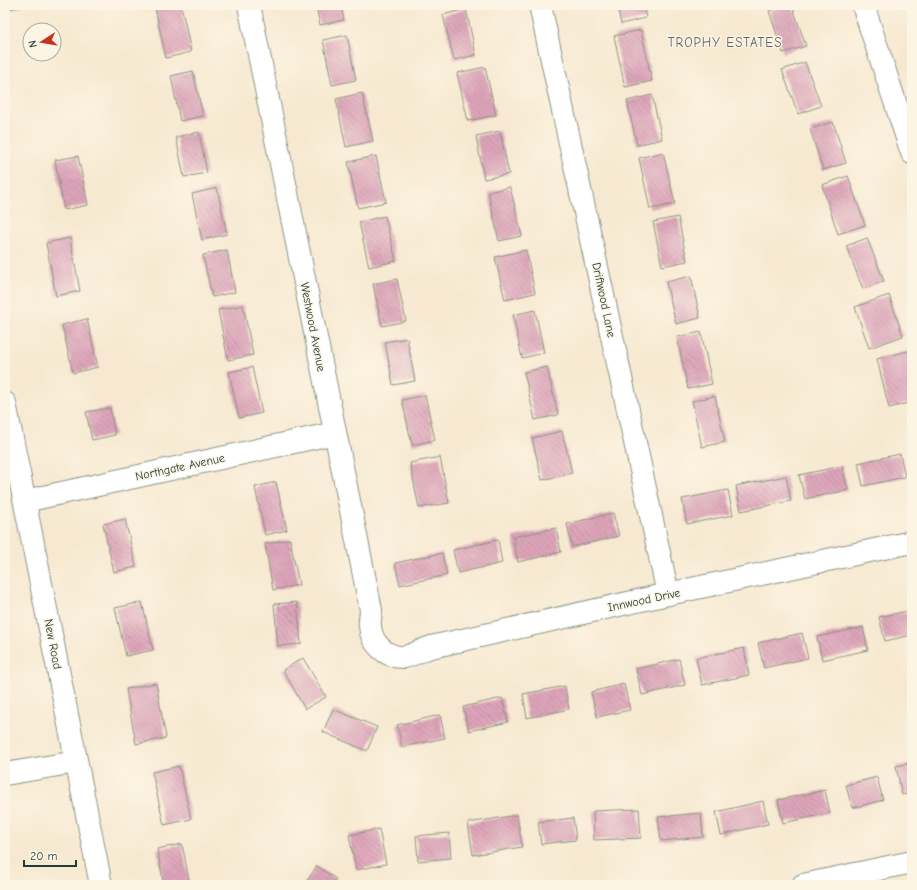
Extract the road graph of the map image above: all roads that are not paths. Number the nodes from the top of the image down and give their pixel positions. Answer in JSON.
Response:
{"nodes":[{"id":1,"x":248,"y":5,"type":"edge"},
{"id":2,"x":540,"y":5,"type":"edge"},
{"id":3,"x":862,"y":5,"type":"edge"},
{"id":4,"x":912,"y":153,"type":"edge"},
{"id":5,"x":5,"y":403,"type":"edge"},
{"id":6,"x":335,"y":434,"type":"junction"},
{"id":7,"x":25,"y":501,"type":"junction"},
{"id":8,"x":912,"y":542,"type":"edge"},
{"id":9,"x":668,"y":594,"type":"junction"},
{"id":10,"x":379,"y":647,"type":"joint"},
{"id":11,"x":76,"y":762,"type":"junction"},
{"id":12,"x":5,"y":774,"type":"edge"},
{"id":13,"x":912,"y":862,"type":"edge"},
{"id":14,"x":101,"y":885,"type":"edge"},
{"id":15,"x":803,"y":885,"type":"edge"}],
"edges":[{"from":1,"to":6,"type":"street","name":"Westwood Avenue"},
{"from":2,"to":9,"type":"street","name":"Driftwood Lane"},
{"from":3,"to":4,"type":"street"},
{"from":5,"to":7,"type":"street","name":"New Road"},
{"from":6,"to":7,"type":"street","name":"Northgate Avenue"},
{"from":6,"to":10,"type":"street","name":"Westwood Avenue"},
{"from":7,"to":11,"type":"street","name":"New Road"},
{"from":8,"to":9,"type":"street","name":"Innwood Drive"},
{"from":9,"to":10,"type":"street","name":"Innwood Drive"},
{"from":11,"to":12,"type":"street"},
{"from":11,"to":14,"type":"street","name":"New Road"},
{"from":13,"to":15,"type":"street"}]}
